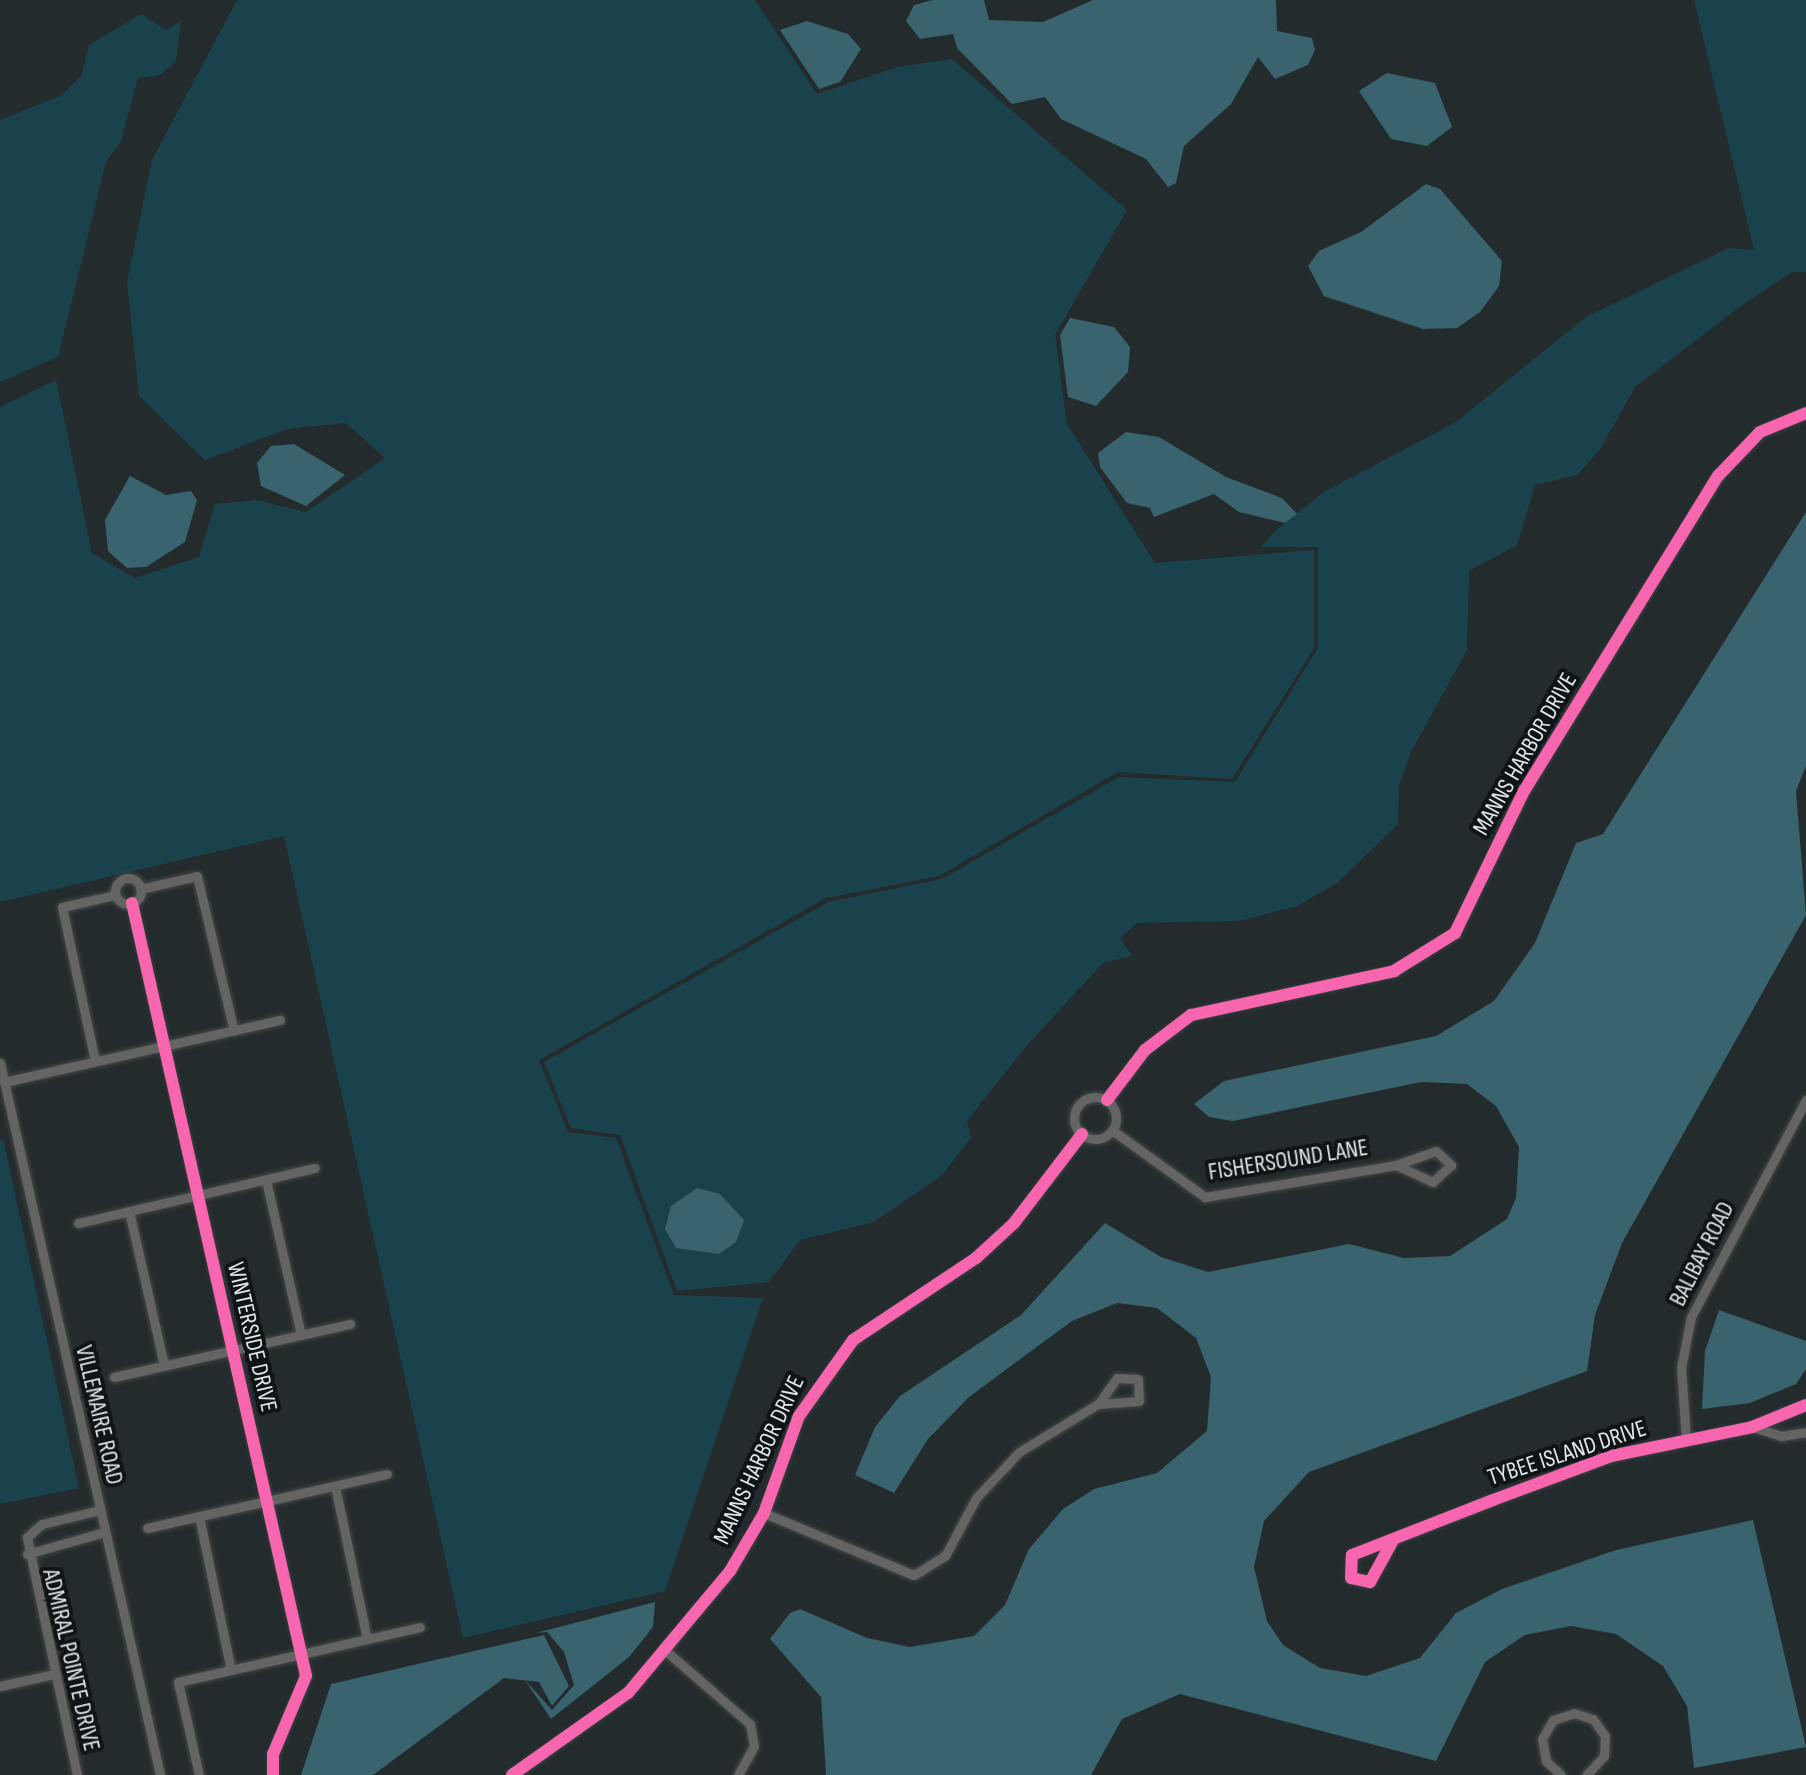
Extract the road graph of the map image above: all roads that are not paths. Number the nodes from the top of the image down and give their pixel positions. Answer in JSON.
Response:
{"nodes":[{"id":1,"x":1806,"y":413,"type":"edge"},
{"id":2,"x":140,"y":889,"type":"junction"},
{"id":3,"x":115,"y":895,"type":"junction"},
{"id":4,"x":132,"y":903,"type":"junction"},
{"id":5,"x":280,"y":1020,"type":"dead end"},
{"id":6,"x":234,"y":1031,"type":"junction"},
{"id":7,"x":164,"y":1046,"type":"junction"},
{"id":8,"x":95,"y":1061,"type":"junction"},
{"id":9,"x":0,"y":1063,"type":"edge"},
{"id":10,"x":4,"y":1082,"type":"junction"},
{"id":11,"x":1107,"y":1100,"type":"junction"},
{"id":12,"x":1806,"y":1100,"type":"edge"},
{"id":13,"x":1112,"y":1130,"type":"junction"},
{"id":14,"x":1082,"y":1134,"type":"junction"},
{"id":15,"x":1396,"y":1165,"type":"junction"},
{"id":16,"x":315,"y":1168,"type":"dead end"},
{"id":17,"x":266,"y":1180,"type":"junction"},
{"id":18,"x":198,"y":1196,"type":"junction"},
{"id":19,"x":129,"y":1211,"type":"junction"},
{"id":20,"x":78,"y":1223,"type":"dead end"},
{"id":21,"x":350,"y":1324,"type":"dead end"},
{"id":22,"x":301,"y":1335,"type":"junction"},
{"id":23,"x":233,"y":1350,"type":"junction"},
{"id":24,"x":164,"y":1365,"type":"junction"},
{"id":25,"x":114,"y":1377,"type":"dead end"},
{"id":26,"x":1098,"y":1404,"type":"junction"},
{"id":27,"x":1806,"y":1405,"type":"edge"},
{"id":28,"x":1774,"y":1415,"type":"junction"},
{"id":29,"x":1752,"y":1427,"type":"junction"},
{"id":30,"x":1806,"y":1432,"type":"edge"},
{"id":31,"x":1778,"y":1435,"type":"junction"},
{"id":32,"x":1686,"y":1439,"type":"junction"},
{"id":33,"x":387,"y":1474,"type":"dead end"},
{"id":34,"x":335,"y":1486,"type":"junction"},
{"id":35,"x":267,"y":1501,"type":"junction"},
{"id":36,"x":100,"y":1510,"type":"junction"},
{"id":37,"x":764,"y":1513,"type":"junction"},
{"id":38,"x":199,"y":1516,"type":"junction"},
{"id":39,"x":147,"y":1528,"type":"dead end"},
{"id":40,"x":105,"y":1532,"type":"junction"},
{"id":41,"x":1392,"y":1542,"type":"junction"},
{"id":42,"x":27,"y":1554,"type":"junction"},
{"id":43,"x":420,"y":1627,"type":"dead end"},
{"id":44,"x":367,"y":1639,"type":"junction"},
{"id":45,"x":666,"y":1651,"type":"junction"},
{"id":46,"x":301,"y":1654,"type":"junction"},
{"id":47,"x":231,"y":1670,"type":"junction"},
{"id":48,"x":54,"y":1674,"type":"junction"},
{"id":49,"x":0,"y":1686,"type":"edge"},
{"id":50,"x":77,"y":1775,"type":"edge"},
{"id":51,"x":160,"y":1775,"type":"edge"},
{"id":52,"x":199,"y":1775,"type":"edge"},
{"id":53,"x":273,"y":1775,"type":"edge"},
{"id":54,"x":512,"y":1775,"type":"edge"},
{"id":55,"x":738,"y":1775,"type":"edge"},
{"id":56,"x":1561,"y":1775,"type":"edge"},
{"id":57,"x":1586,"y":1775,"type":"edge"}],
"edges":[{"from":1,"to":11,"type":"street","name":"MANNS HARBOR DRIVE"},
{"from":2,"to":3,"type":"street"},
{"from":2,"to":4,"type":"street"},
{"from":2,"to":6,"type":"street"},
{"from":3,"to":4,"type":"street"},
{"from":3,"to":8,"type":"street"},
{"from":4,"to":7,"type":"street","name":"WINTERSIDE DRIVE"},
{"from":5,"to":6,"type":"street"},
{"from":6,"to":7,"type":"street"},
{"from":7,"to":8,"type":"street"},
{"from":7,"to":18,"type":"street","name":"WINTERSIDE DRIVE"},
{"from":8,"to":10,"type":"street"},
{"from":9,"to":10,"type":"street","name":"VILLEMAIRE ROAD"},
{"from":10,"to":36,"type":"street","name":"VILLEMAIRE ROAD"},
{"from":11,"to":13,"type":"street"},
{"from":11,"to":14,"type":"street"},
{"from":12,"to":32,"type":"street","name":"BALIBAY ROAD"},
{"from":13,"to":14,"type":"street"},
{"from":13,"to":15,"type":"street","name":"FISHERSOUND LANE"},
{"from":14,"to":37,"type":"street","name":"MANNS HARBOR DRIVE"},
{"from":15,"to":15,"type":"street","name":"FISHERSOUND LANE"},
{"from":16,"to":17,"type":"street"},
{"from":17,"to":18,"type":"street"},
{"from":17,"to":22,"type":"street"},
{"from":18,"to":19,"type":"street"},
{"from":18,"to":23,"type":"street","name":"WINTERSIDE DRIVE"},
{"from":19,"to":20,"type":"street"},
{"from":19,"to":24,"type":"street"},
{"from":21,"to":22,"type":"street"},
{"from":22,"to":23,"type":"street"},
{"from":23,"to":24,"type":"street"},
{"from":23,"to":35,"type":"street","name":"WINTERSIDE DRIVE"},
{"from":24,"to":25,"type":"street"},
{"from":26,"to":26,"type":"street"},
{"from":26,"to":37,"type":"street"},
{"from":27,"to":28,"type":"street","name":"TYBEE ISLAND DRIVE"},
{"from":28,"to":29,"type":"street","name":"TYBEE ISLAND DRIVE"},
{"from":28,"to":31,"type":"street"},
{"from":29,"to":31,"type":"street","name":"TYBEE ISLAND DRIVE"},
{"from":29,"to":32,"type":"street","name":"TYBEE ISLAND DRIVE"},
{"from":30,"to":31,"type":"street","name":"TYBEE ISLAND DRIVE"},
{"from":32,"to":41,"type":"street","name":"TYBEE ISLAND DRIVE"},
{"from":33,"to":34,"type":"street"},
{"from":34,"to":35,"type":"street"},
{"from":34,"to":44,"type":"street"},
{"from":35,"to":38,"type":"street"},
{"from":35,"to":46,"type":"street","name":"WINTERSIDE DRIVE"},
{"from":36,"to":40,"type":"street","name":"VILLEMAIRE ROAD"},
{"from":36,"to":42,"type":"street","name":"ADMIRAL POINTE DRIVE"},
{"from":37,"to":45,"type":"street","name":"MANNS HARBOR DRIVE"},
{"from":38,"to":39,"type":"street"},
{"from":38,"to":47,"type":"street"},
{"from":40,"to":42,"type":"street","name":"ADMIRAL POINTE DRIVE"},
{"from":40,"to":51,"type":"street","name":"VILLEMAIRE ROAD"},
{"from":41,"to":41,"type":"street","name":"TYBEE ISLAND DRIVE"},
{"from":42,"to":48,"type":"street","name":"ADMIRAL POINTE DRIVE"},
{"from":43,"to":44,"type":"street"},
{"from":44,"to":46,"type":"street"},
{"from":45,"to":54,"type":"street","name":"MANNS HARBOR DRIVE"},
{"from":45,"to":55,"type":"street"},
{"from":46,"to":47,"type":"street"},
{"from":46,"to":53,"type":"street","name":"WINTERSIDE DRIVE"},
{"from":47,"to":52,"type":"street"},
{"from":48,"to":49,"type":"street"},
{"from":48,"to":50,"type":"street","name":"ADMIRAL POINTE DRIVE"},
{"from":56,"to":57,"type":"street"}]}
